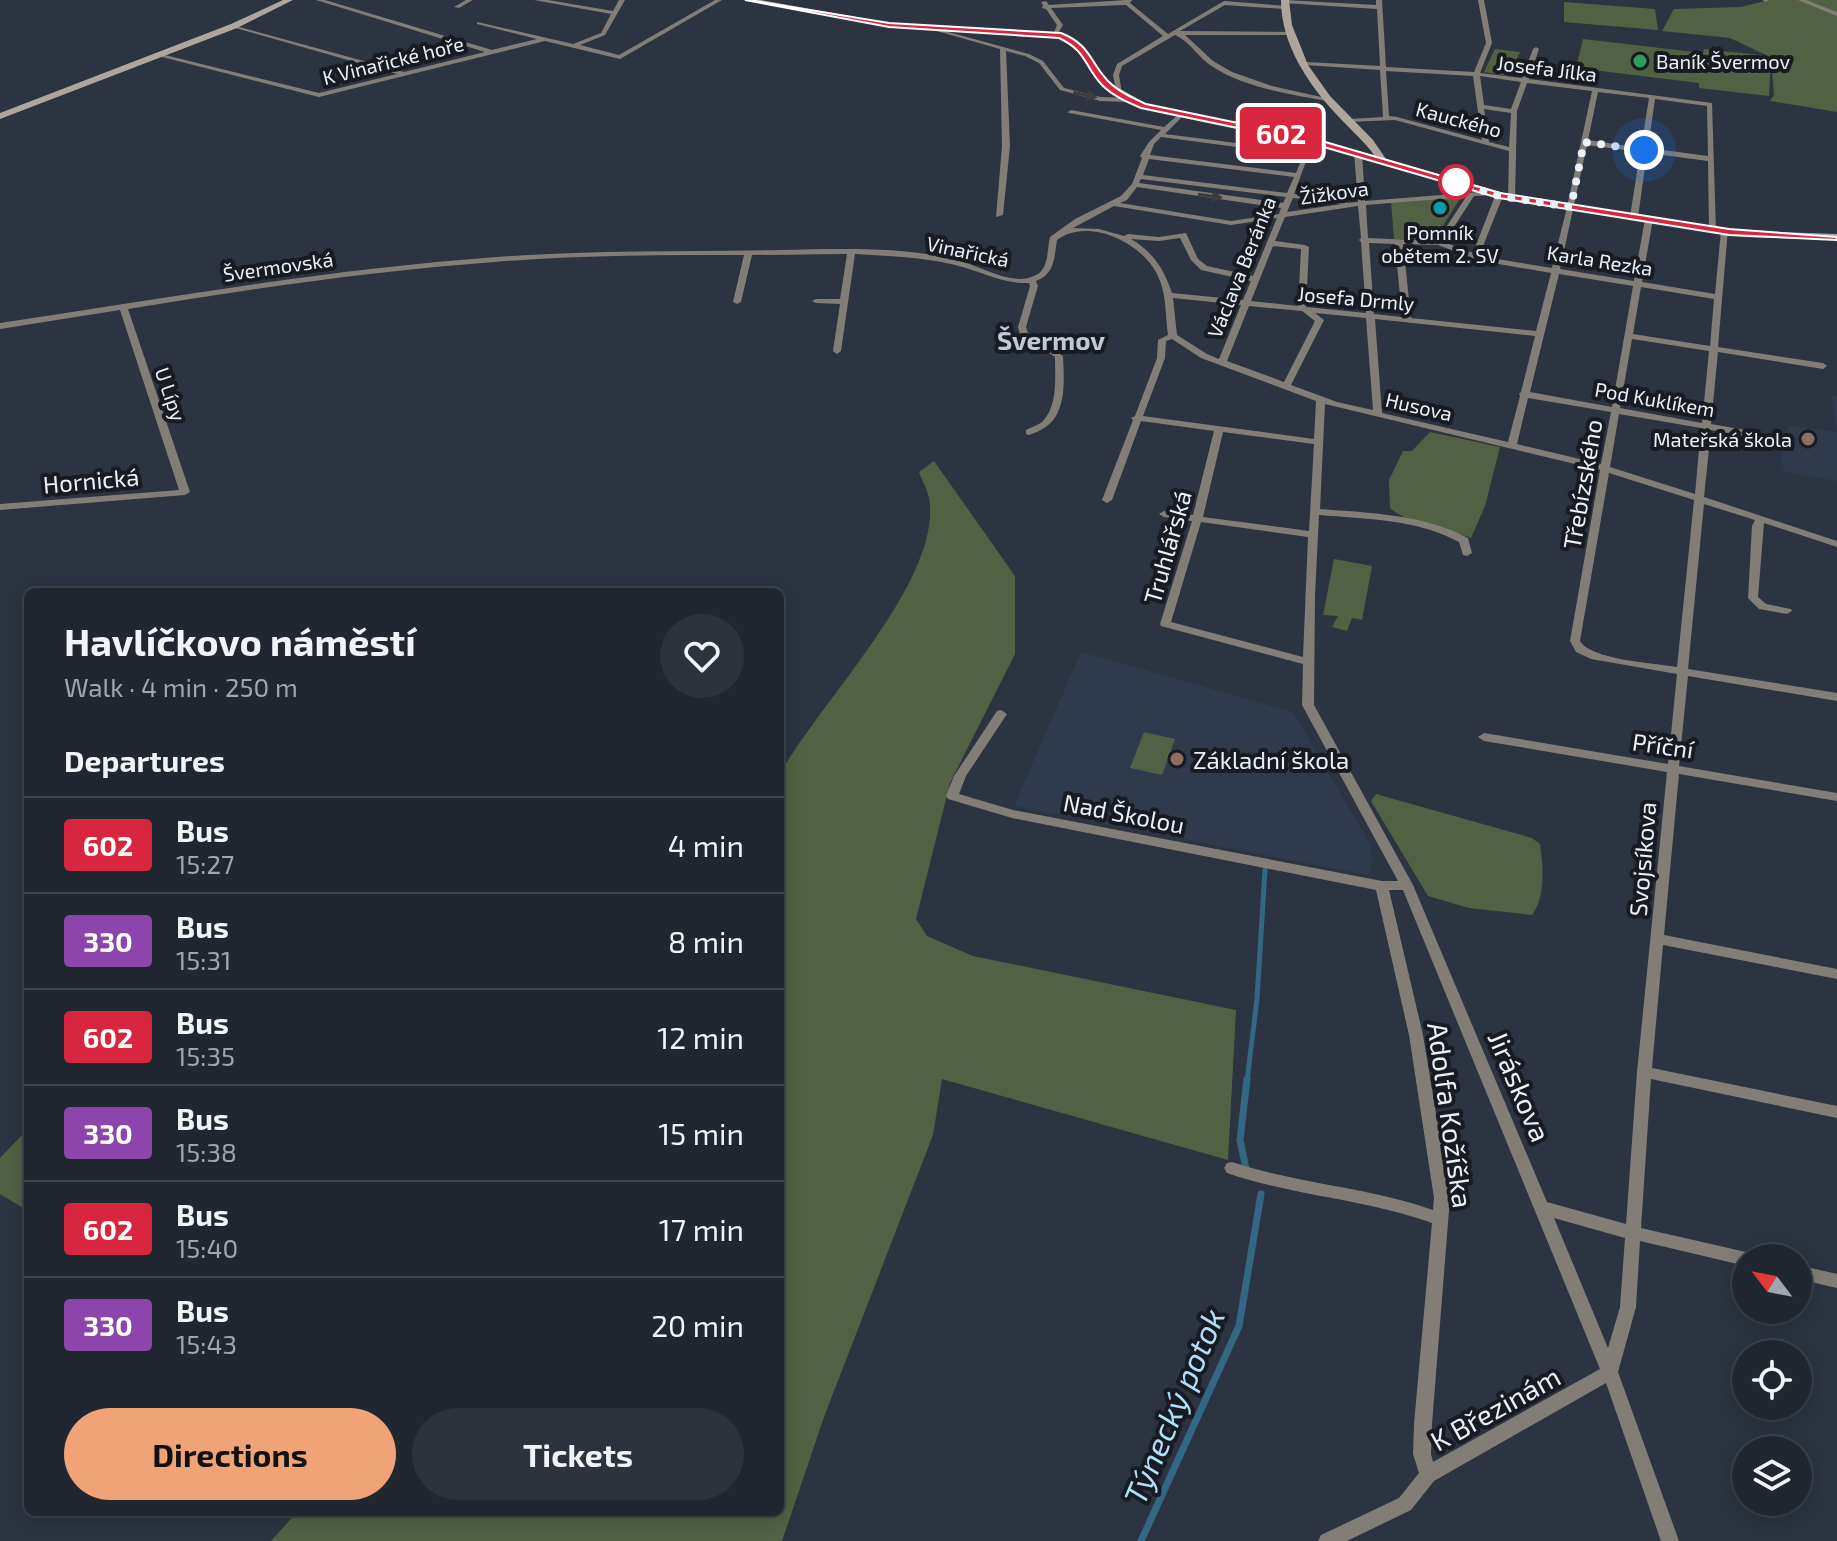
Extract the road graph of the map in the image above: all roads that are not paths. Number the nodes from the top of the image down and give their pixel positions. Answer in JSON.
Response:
{"nodes":[{"id":1,"x":289,"y":0,"type":"edge"},
{"id":2,"x":319,"y":0,"type":"edge"},
{"id":3,"x":470,"y":0,"type":"edge"},
{"id":4,"x":537,"y":0,"type":"edge"},
{"id":5,"x":622,"y":0,"type":"edge"},
{"id":6,"x":719,"y":0,"type":"edge"},
{"id":7,"x":748,"y":0,"type":"edge"},
{"id":8,"x":1481,"y":0,"type":"edge"},
{"id":9,"x":1801,"y":0,"type":"edge"},
{"id":10,"x":1224,"y":1,"type":"edge"},
{"id":11,"x":1128,"y":2,"type":"edge"},
{"id":12,"x":1044,"y":3,"type":"edge"},
{"id":13,"x":1285,"y":3,"type":"edge"},
{"id":14,"x":1379,"y":4,"type":"edge"},
{"id":15,"x":457,"y":7,"type":"dead end"},
{"id":16,"x":616,"y":13,"type":"junction"},
{"id":17,"x":1837,"y":14,"type":"edge"},
{"id":18,"x":479,"y":23,"type":"dead end"},
{"id":19,"x":234,"y":26,"type":"junction"},
{"id":20,"x":932,"y":28,"type":"junction"},
{"id":21,"x":1290,"y":33,"type":"junction"},
{"id":22,"x":1055,"y":34,"type":"junction"},
{"id":23,"x":1170,"y":34,"type":"junction"},
{"id":24,"x":544,"y":39,"type":"junction"},
{"id":25,"x":573,"y":46,"type":"junction"},
{"id":26,"x":1003,"y":48,"type":"junction"},
{"id":27,"x":1536,"y":49,"type":"dead end"},
{"id":28,"x":492,"y":52,"type":"junction"},
{"id":29,"x":157,"y":55,"type":"junction"},
{"id":30,"x":1307,"y":64,"type":"junction"},
{"id":31,"x":1381,"y":68,"type":"junction"},
{"id":32,"x":405,"y":74,"type":"junction"},
{"id":33,"x":1476,"y":74,"type":"junction"},
{"id":34,"x":1525,"y":80,"type":"junction"},
{"id":35,"x":1595,"y":90,"type":"junction"},
{"id":36,"x":1119,"y":94,"type":"junction"},
{"id":37,"x":1652,"y":97,"type":"junction"},
{"id":38,"x":1327,"y":99,"type":"junction"},
{"id":39,"x":1128,"y":100,"type":"junction"},
{"id":40,"x":1710,"y":104,"type":"joint"},
{"id":41,"x":1481,"y":107,"type":"junction"},
{"id":42,"x":1514,"y":111,"type":"junction"},
{"id":43,"x":1071,"y":112,"type":"dead end"},
{"id":44,"x":1181,"y":115,"type":"junction"},
{"id":45,"x":0,"y":116,"type":"edge"},
{"id":46,"x":1386,"y":118,"type":"junction"},
{"id":47,"x":1349,"y":121,"type":"junction"},
{"id":48,"x":1162,"y":132,"type":"junction"},
{"id":49,"x":1312,"y":141,"type":"junction"},
{"id":50,"x":1584,"y":142,"type":"junction"},
{"id":51,"x":1486,"y":143,"type":"junction"},
{"id":52,"x":1244,"y":146,"type":"dead end"},
{"id":53,"x":1512,"y":150,"type":"junction"},
{"id":54,"x":1644,"y":150,"type":"junction"},
{"id":55,"x":1358,"y":153,"type":"junction"},
{"id":56,"x":1144,"y":156,"type":"junction"},
{"id":57,"x":1382,"y":159,"type":"junction"},
{"id":58,"x":1711,"y":159,"type":"junction"},
{"id":59,"x":1297,"y":175,"type":"junction"},
{"id":60,"x":1136,"y":181,"type":"junction"},
{"id":61,"x":1290,"y":195,"type":"junction"},
{"id":62,"x":1471,"y":195,"type":"junction"},
{"id":63,"x":1499,"y":195,"type":"junction"},
{"id":64,"x":1115,"y":204,"type":"junction"},
{"id":65,"x":1362,"y":204,"type":"junction"},
{"id":66,"x":1571,"y":207,"type":"junction"},
{"id":67,"x":1283,"y":211,"type":"junction"},
{"id":68,"x":999,"y":215,"type":"dead end"},
{"id":69,"x":1634,"y":217,"type":"junction"},
{"id":70,"x":1649,"y":219,"type":"junction"},
{"id":71,"x":1719,"y":230,"type":"junction"},
{"id":72,"x":1062,"y":232,"type":"junction"},
{"id":73,"x":1120,"y":235,"type":"junction"},
{"id":74,"x":1837,"y":237,"type":"edge"},
{"id":75,"x":1363,"y":240,"type":"junction"},
{"id":76,"x":1399,"y":241,"type":"junction"},
{"id":77,"x":1270,"y":243,"type":"junction"},
{"id":78,"x":1439,"y":243,"type":"junction"},
{"id":79,"x":749,"y":253,"type":"junction"},
{"id":80,"x":851,"y":253,"type":"junction"},
{"id":81,"x":563,"y":256,"type":"joint"},
{"id":82,"x":1475,"y":257,"type":"junction"},
{"id":83,"x":1556,"y":271,"type":"junction"},
{"id":84,"x":1031,"y":279,"type":"junction"},
{"id":85,"x":1255,"y":279,"type":"junction"},
{"id":86,"x":1639,"y":285,"type":"junction"},
{"id":87,"x":1169,"y":295,"type":"junction"},
{"id":88,"x":1719,"y":297,"type":"junction"},
{"id":89,"x":816,"y":301,"type":"dead end"},
{"id":90,"x":737,"y":302,"type":"dead end"},
{"id":91,"x":844,"y":302,"type":"junction"},
{"id":92,"x":1245,"y":306,"type":"junction"},
{"id":93,"x":123,"y":307,"type":"junction"},
{"id":94,"x":1307,"y":311,"type":"junction"},
{"id":95,"x":1370,"y":317,"type":"junction"},
{"id":96,"x":1407,"y":321,"type":"junction"},
{"id":97,"x":0,"y":326,"type":"edge"},
{"id":98,"x":1540,"y":334,"type":"junction"},
{"id":99,"x":1173,"y":336,"type":"junction"},
{"id":100,"x":1629,"y":336,"type":"junction"},
{"id":101,"x":1715,"y":349,"type":"junction"},
{"id":102,"x":837,"y":351,"type":"dead end"},
{"id":103,"x":1222,"y":363,"type":"junction"},
{"id":104,"x":1823,"y":366,"type":"dead end"},
{"id":105,"x":1286,"y":387,"type":"junction"},
{"id":106,"x":1523,"y":394,"type":"junction"},
{"id":107,"x":1321,"y":400,"type":"junction"},
{"id":108,"x":1615,"y":410,"type":"junction"},
{"id":109,"x":1378,"y":415,"type":"junction"},
{"id":110,"x":1136,"y":418,"type":"junction"},
{"id":111,"x":1707,"y":426,"type":"junction"},
{"id":112,"x":1219,"y":430,"type":"junction"},
{"id":113,"x":1029,"y":432,"type":"dead end"},
{"id":114,"x":1780,"y":439,"type":"dead end"},
{"id":115,"x":1317,"y":442,"type":"junction"},
{"id":116,"x":1512,"y":446,"type":"junction"},
{"id":117,"x":1605,"y":468,"type":"junction"},
{"id":118,"x":185,"y":492,"type":"joint"},
{"id":119,"x":1701,"y":499,"type":"junction"},
{"id":120,"x":1107,"y":500,"type":"dead end"},
{"id":121,"x":0,"y":507,"type":"edge"},
{"id":122,"x":1314,"y":512,"type":"junction"},
{"id":123,"x":1164,"y":514,"type":"dead end"},
{"id":124,"x":1761,"y":519,"type":"junction"},
{"id":125,"x":1197,"y":520,"type":"junction"},
{"id":126,"x":1312,"y":535,"type":"junction"},
{"id":127,"x":1837,"y":544,"type":"edge"},
{"id":128,"x":1467,"y":553,"type":"dead end"},
{"id":129,"x":1787,"y":611,"type":"dead end"},
{"id":130,"x":1308,"y":662,"type":"junction"},
{"id":131,"x":1683,"y":671,"type":"junction"},
{"id":132,"x":1837,"y":697,"type":"edge"},
{"id":133,"x":1001,"y":714,"type":"dead end"},
{"id":134,"x":1484,"y":737,"type":"dead end"},
{"id":135,"x":1673,"y":771,"type":"junction"},
{"id":136,"x":1837,"y":797,"type":"edge"},
{"id":137,"x":1407,"y":885,"type":"junction"},
{"id":138,"x":1382,"y":886,"type":"junction"},
{"id":139,"x":1657,"y":939,"type":"junction"},
{"id":140,"x":1837,"y":974,"type":"edge"},
{"id":141,"x":1644,"y":1072,"type":"junction"},
{"id":142,"x":1837,"y":1112,"type":"edge"},
{"id":143,"x":1232,"y":1168,"type":"dead end"},
{"id":144,"x":1543,"y":1208,"type":"junction"},
{"id":145,"x":1441,"y":1219,"type":"junction"},
{"id":146,"x":1632,"y":1231,"type":"junction"},
{"id":147,"x":1732,"y":1256,"type":"edge"},
{"id":148,"x":1812,"y":1275,"type":"edge"},
{"id":149,"x":1837,"y":1281,"type":"edge"},
{"id":150,"x":1610,"y":1372,"type":"junction"},
{"id":151,"x":1428,"y":1475,"type":"junction"},
{"id":152,"x":1327,"y":1541,"type":"edge"},
{"id":153,"x":1670,"y":1541,"type":"edge"}],
"edges":[{"from":1,"to":19,"type":"main road"},
{"from":2,"to":28,"type":"street"},
{"from":3,"to":15,"type":"street"},
{"from":4,"to":16,"type":"street"},
{"from":5,"to":16,"type":"street"},
{"from":6,"to":25,"type":"street"},
{"from":7,"to":20,"type":"main road"},
{"from":8,"to":33,"type":"street"},
{"from":9,"to":17,"type":"street"},
{"from":10,"to":13,"type":"street"},
{"from":10,"to":23,"type":"street"},
{"from":11,"to":12,"type":"street"},
{"from":11,"to":23,"type":"street"},
{"from":12,"to":22,"type":"street"},
{"from":13,"to":14,"type":"street"},
{"from":13,"to":21,"type":"main road"},
{"from":14,"to":31,"type":"street"},
{"from":16,"to":25,"type":"street"},
{"from":18,"to":24,"type":"street"},
{"from":19,"to":29,"type":"main road"},
{"from":19,"to":32,"type":"street"},
{"from":20,"to":22,"type":"main road"},
{"from":20,"to":26,"type":"street"},
{"from":21,"to":23,"type":"street"},
{"from":21,"to":30,"type":"main road"},
{"from":22,"to":36,"type":"main road"},
{"from":23,"to":36,"type":"street"},
{"from":23,"to":38,"type":"street"},
{"from":24,"to":25,"type":"street"},
{"from":24,"to":28,"type":"street","name":"K Vinařické hoře"},
{"from":26,"to":39,"type":"street","one_way":true},
{"from":26,"to":68,"type":"street"},
{"from":27,"to":34,"type":"street"},
{"from":28,"to":32,"type":"street","name":"K Vinařické hoře"},
{"from":29,"to":32,"type":"street","name":"K Vinařické hoře"},
{"from":29,"to":45,"type":"main road"},
{"from":30,"to":31,"type":"street","name":"Josefa Jílka"},
{"from":30,"to":38,"type":"main road"},
{"from":31,"to":33,"type":"street","name":"Josefa Jílka"},
{"from":31,"to":46,"type":"street"},
{"from":33,"to":34,"type":"street","name":"Josefa Jílka"},
{"from":33,"to":41,"type":"street"},
{"from":34,"to":35,"type":"street","name":"Josefa Jílka"},
{"from":34,"to":42,"type":"street"},
{"from":35,"to":37,"type":"street","name":"Josefa Jílka"},
{"from":35,"to":50,"type":"street"},
{"from":36,"to":39,"type":"main road"},
{"from":37,"to":40,"type":"street","name":"Josefa Jílka"},
{"from":37,"to":54,"type":"street"},
{"from":38,"to":47,"type":"main road"},
{"from":39,"to":44,"type":"main road"},
{"from":40,"to":58,"type":"street","name":"Svojsíkova"},
{"from":41,"to":42,"type":"street"},
{"from":41,"to":51,"type":"street"},
{"from":42,"to":53,"type":"street"},
{"from":43,"to":48,"type":"street"},
{"from":44,"to":48,"type":"street"},
{"from":44,"to":49,"type":"main road"},
{"from":46,"to":47,"type":"street","name":"Kauckého"},
{"from":46,"to":51,"type":"street","name":"Kauckého"},
{"from":47,"to":57,"type":"main road"},
{"from":48,"to":52,"type":"street"},
{"from":48,"to":56,"type":"street"},
{"from":49,"to":55,"type":"main road"},
{"from":49,"to":59,"type":"street","name":"Václava Beránka"},
{"from":50,"to":54,"type":"street"},
{"from":50,"to":66,"type":"street"},
{"from":51,"to":53,"type":"street","name":"Kauckého"},
{"from":53,"to":63,"type":"street","name":"Kauckého"},
{"from":54,"to":58,"type":"street"},
{"from":54,"to":69,"type":"street"},
{"from":55,"to":57,"type":"main road"},
{"from":55,"to":65,"type":"street"},
{"from":56,"to":59,"type":"street"},
{"from":56,"to":60,"type":"street"},
{"from":57,"to":63,"type":"main road"},
{"from":58,"to":71,"type":"street","name":"Svojsíkova"},
{"from":59,"to":61,"type":"street","name":"Václava Beránka"},
{"from":60,"to":61,"type":"street"},
{"from":60,"to":64,"type":"street"},
{"from":60,"to":67,"type":"street","one_way":true},
{"from":61,"to":65,"type":"street"},
{"from":61,"to":67,"type":"street","name":"Václava Beránka"},
{"from":62,"to":63,"type":"street","name":"Žižkova"},
{"from":62,"to":65,"type":"street","name":"Žižkova"},
{"from":62,"to":78,"type":"street"},
{"from":63,"to":66,"type":"main road"},
{"from":63,"to":82,"type":"street"},
{"from":64,"to":67,"type":"street","name":"Žižkova"},
{"from":64,"to":72,"type":"street"},
{"from":65,"to":67,"type":"street","name":"Žižkova"},
{"from":65,"to":75,"type":"street"},
{"from":66,"to":69,"type":"main road"},
{"from":66,"to":83,"type":"street"},
{"from":67,"to":77,"type":"street","name":"Václava Beránka"},
{"from":69,"to":70,"type":"main road"},
{"from":70,"to":71,"type":"main road"},
{"from":70,"to":86,"type":"street","name":"Třebízského"},
{"from":71,"to":74,"type":"main road"},
{"from":71,"to":88,"type":"street","name":"Svojsíkova"},
{"from":72,"to":73,"type":"street"},
{"from":72,"to":84,"type":"street","name":"Vinařická"},
{"from":73,"to":85,"type":"street"},
{"from":73,"to":87,"type":"street"},
{"from":75,"to":76,"type":"street","name":"Karla Rezka"},
{"from":75,"to":95,"type":"street"},
{"from":76,"to":78,"type":"street","name":"Karla Rezka"},
{"from":76,"to":96,"type":"street"},
{"from":77,"to":85,"type":"street","name":"Václava Beránka"},
{"from":77,"to":94,"type":"street"},
{"from":78,"to":82,"type":"street","name":"Karla Rezka"},
{"from":79,"to":80,"type":"street","name":"Vinařická"},
{"from":79,"to":81,"type":"street","name":"Vinařická"},
{"from":79,"to":90,"type":"street"},
{"from":80,"to":84,"type":"street","name":"Vinařická"},
{"from":80,"to":91,"type":"street"},
{"from":81,"to":93,"type":"street","name":"Švermovská"},
{"from":82,"to":83,"type":"street","name":"Karla Rezka"},
{"from":83,"to":86,"type":"street","name":"Karla Rezka"},
{"from":83,"to":98,"type":"street"},
{"from":84,"to":113,"type":"street"},
{"from":85,"to":92,"type":"street","name":"Václava Beránka"},
{"from":86,"to":88,"type":"street","name":"Karla Rezka"},
{"from":86,"to":100,"type":"street","name":"Třebízského"},
{"from":87,"to":92,"type":"street","name":"Josefa Drmly"},
{"from":87,"to":99,"type":"street"},
{"from":88,"to":101,"type":"street","name":"Svojsíkova"},
{"from":89,"to":91,"type":"street"},
{"from":91,"to":102,"type":"street"},
{"from":92,"to":94,"type":"street","name":"Josefa Drmly"},
{"from":92,"to":103,"type":"street","name":"Václava Beránka"},
{"from":93,"to":97,"type":"street","name":"Švermovská"},
{"from":93,"to":118,"type":"street","name":"U Lípy"},
{"from":94,"to":95,"type":"street","name":"Josefa Drmly"},
{"from":94,"to":105,"type":"street"},
{"from":95,"to":96,"type":"street","name":"Josefa Drmly"},
{"from":95,"to":109,"type":"street"},
{"from":96,"to":98,"type":"street","name":"Josefa Drmly"},
{"from":98,"to":106,"type":"street"},
{"from":99,"to":103,"type":"street","name":"Husova"},
{"from":99,"to":110,"type":"street"},
{"from":100,"to":101,"type":"street"},
{"from":100,"to":108,"type":"street","name":"Třebízského"},
{"from":101,"to":104,"type":"street"},
{"from":101,"to":111,"type":"street","name":"Svojsíkova"},
{"from":103,"to":105,"type":"street","name":"Husova"},
{"from":105,"to":107,"type":"street","name":"Husova"},
{"from":106,"to":108,"type":"street","name":"Pod Kuklíkem"},
{"from":106,"to":116,"type":"street"},
{"from":107,"to":109,"type":"street","name":"Husova"},
{"from":107,"to":115,"type":"street","name":"Jiráskova"},
{"from":108,"to":111,"type":"street","name":"Pod Kuklíkem"},
{"from":108,"to":117,"type":"street","name":"Třebízského"},
{"from":109,"to":116,"type":"street","name":"Husova"},
{"from":110,"to":112,"type":"street"},
{"from":110,"to":120,"type":"street"},
{"from":111,"to":114,"type":"street","name":"Pod Kuklíkem"},
{"from":111,"to":119,"type":"street","name":"Svojsíkova"},
{"from":112,"to":115,"type":"street"},
{"from":112,"to":125,"type":"street","name":"Truhlářská"},
{"from":115,"to":122,"type":"street","name":"Jiráskova"},
{"from":116,"to":117,"type":"street","name":"Husova"},
{"from":117,"to":119,"type":"street","name":"Husova"},
{"from":117,"to":131,"type":"street","name":"Třebízského"},
{"from":118,"to":121,"type":"street","name":"Hornická"},
{"from":119,"to":124,"type":"street","name":"Husova"},
{"from":119,"to":131,"type":"street","name":"Svojsíkova"},
{"from":122,"to":126,"type":"street","name":"Jiráskova"},
{"from":122,"to":128,"type":"street"},
{"from":123,"to":125,"type":"street"},
{"from":124,"to":127,"type":"street","name":"Husova"},
{"from":124,"to":129,"type":"street"},
{"from":125,"to":126,"type":"street"},
{"from":125,"to":130,"type":"street","name":"Truhlářská"},
{"from":126,"to":130,"type":"street","name":"Jiráskova"},
{"from":130,"to":137,"type":"street","name":"Jiráskova"},
{"from":131,"to":132,"type":"street"},
{"from":131,"to":135,"type":"street","name":"Svojsíkova"},
{"from":133,"to":138,"type":"street","name":"Nad Školou"},
{"from":134,"to":135,"type":"street","name":"Příční"},
{"from":135,"to":136,"type":"street","name":"Příční"},
{"from":135,"to":139,"type":"street","name":"Svojsíkova"},
{"from":137,"to":138,"type":"street"},
{"from":137,"to":144,"type":"street","name":"Jiráskova"},
{"from":138,"to":145,"type":"street","name":"Adolfa Kožíška"},
{"from":139,"to":140,"type":"street"},
{"from":139,"to":141,"type":"street","name":"Svojsíkova"},
{"from":141,"to":142,"type":"street"},
{"from":141,"to":146,"type":"street","name":"Svojsíkova"},
{"from":143,"to":145,"type":"street"},
{"from":144,"to":146,"type":"street"},
{"from":144,"to":150,"type":"street","name":"Jiráskova"},
{"from":145,"to":151,"type":"street","name":"Adolfa Kožíška"},
{"from":146,"to":147,"type":"street"},
{"from":146,"to":150,"type":"street","name":"Svojsíkova"},
{"from":148,"to":149,"type":"street"},
{"from":150,"to":151,"type":"street","name":"K Březinám"},
{"from":150,"to":153,"type":"street","name":"Jiráskova"},
{"from":151,"to":152,"type":"street","name":"K Březinám"}]}
